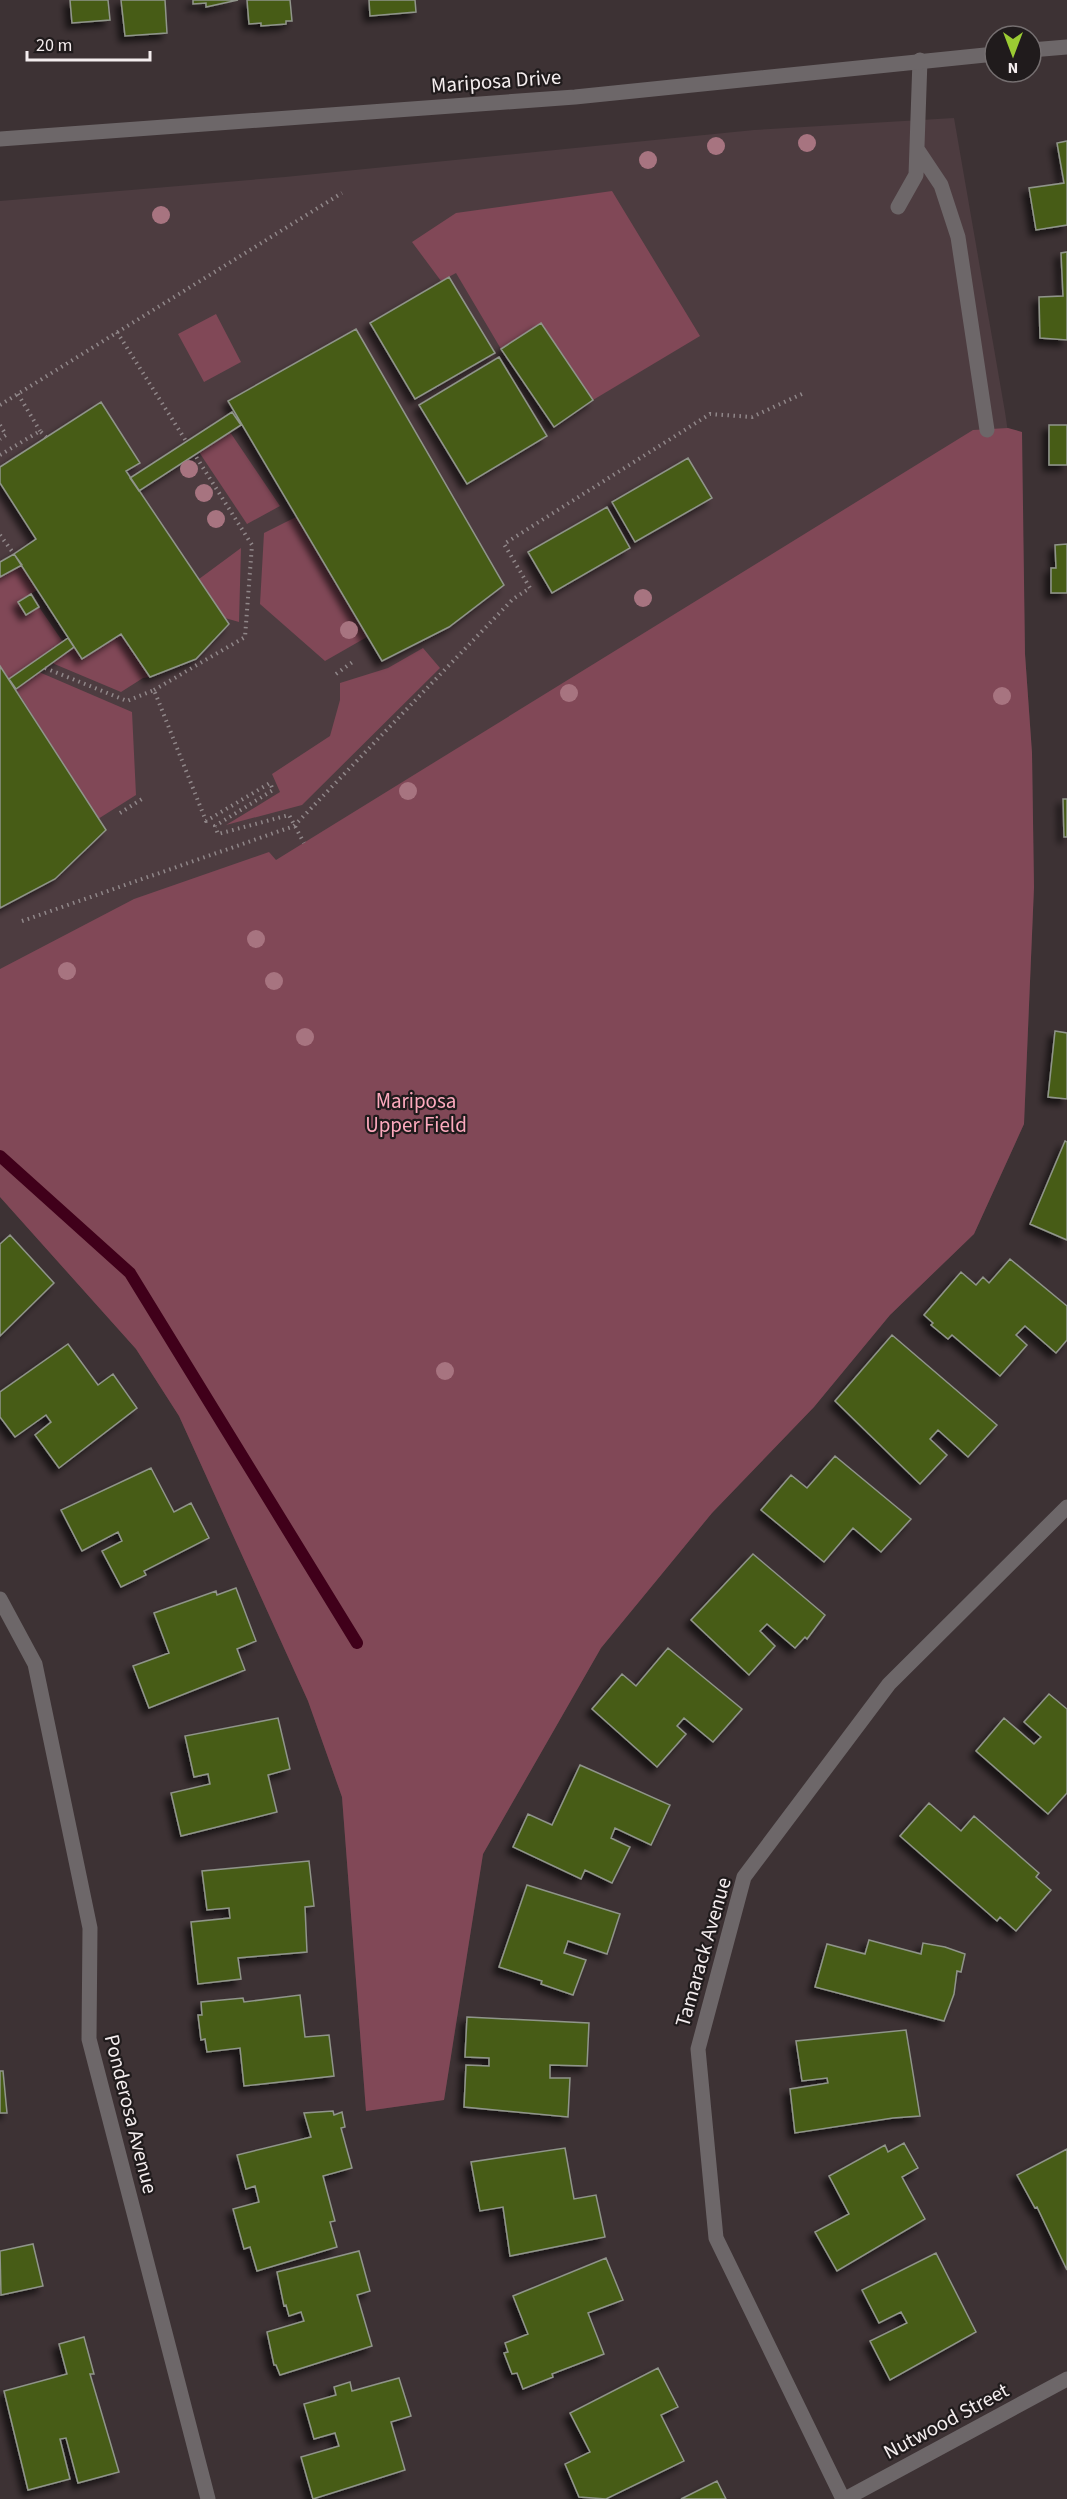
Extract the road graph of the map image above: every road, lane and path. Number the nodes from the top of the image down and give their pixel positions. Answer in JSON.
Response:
{"nodes":[{"id":1,"x":1067,"y":47,"type":"edge"},
{"id":2,"x":1043,"y":49,"type":"edge"},
{"id":3,"x":983,"y":55,"type":"edge"},
{"id":4,"x":920,"y":60,"type":"junction"},
{"id":5,"x":0,"y":139,"type":"edge"},
{"id":6,"x":917,"y":149,"type":"junction"},
{"id":7,"x":342,"y":193,"type":"dead end"},
{"id":8,"x":898,"y":207,"type":"dead end"},
{"id":9,"x":117,"y":332,"type":"junction"},
{"id":10,"x":804,"y":393,"type":"dead end"},
{"id":11,"x":18,"y":394,"type":"junction"},
{"id":12,"x":0,"y":405,"type":"edge"},
{"id":13,"x":0,"y":425,"type":"edge"},
{"id":14,"x":987,"y":430,"type":"dead end"},
{"id":15,"x":40,"y":431,"type":"junction"},
{"id":16,"x":46,"y":437,"type":"dead end"},
{"id":17,"x":0,"y":439,"type":"edge"},
{"id":18,"x":186,"y":441,"type":"dead end"},
{"id":19,"x":0,"y":455,"type":"edge"},
{"id":20,"x":195,"y":455,"type":"dead end"},
{"id":21,"x":0,"y":535,"type":"edge"},
{"id":22,"x":14,"y":554,"type":"dead end"},
{"id":23,"x":354,"y":661,"type":"dead end"},
{"id":24,"x":45,"y":668,"type":"dead end"},
{"id":25,"x":336,"y":674,"type":"dead end"},
{"id":26,"x":154,"y":690,"type":"junction"},
{"id":27,"x":142,"y":800,"type":"dead end"},
{"id":28,"x":120,"y":813,"type":"dead end"},
{"id":29,"x":294,"y":825,"type":"junction"},
{"id":30,"x":304,"y":843,"type":"dead end"},
{"id":31,"x":22,"y":921,"type":"dead end"},
{"id":32,"x":1067,"y":1507,"type":"edge"},
{"id":33,"x":0,"y":1599,"type":"edge"},
{"id":34,"x":1067,"y":2379,"type":"edge"},
{"id":35,"x":208,"y":2499,"type":"edge"},
{"id":36,"x":844,"y":2499,"type":"edge"}],
"edges":[{"from":1,"to":2,"type":"street"},
{"from":3,"to":4,"type":"street","name":"Mariposa Drive"},
{"from":4,"to":5,"type":"street","name":"Mariposa Drive"},
{"from":4,"to":6,"type":"street"},
{"from":6,"to":8,"type":"street"},
{"from":6,"to":14,"type":"street"},
{"from":7,"to":9,"type":"path"},
{"from":9,"to":11,"type":"path"},
{"from":9,"to":18,"type":"path"},
{"from":10,"to":29,"type":"path"},
{"from":11,"to":12,"type":"path"},
{"from":11,"to":15,"type":"path"},
{"from":13,"to":17,"type":"path"},
{"from":15,"to":16,"type":"path"},
{"from":15,"to":19,"type":"path"},
{"from":20,"to":26,"type":"path"},
{"from":21,"to":22,"type":"path"},
{"from":23,"to":25,"type":"path"},
{"from":24,"to":26,"type":"path"},
{"from":26,"to":29,"type":"path"},
{"from":27,"to":28,"type":"path"},
{"from":29,"to":30,"type":"path"},
{"from":29,"to":31,"type":"path"},
{"from":32,"to":36,"type":"street","name":"Tamarack Avenue"},
{"from":33,"to":35,"type":"street","name":"Ponderosa Avenue"},
{"from":34,"to":36,"type":"street","name":"Nutwood Street"}]}
